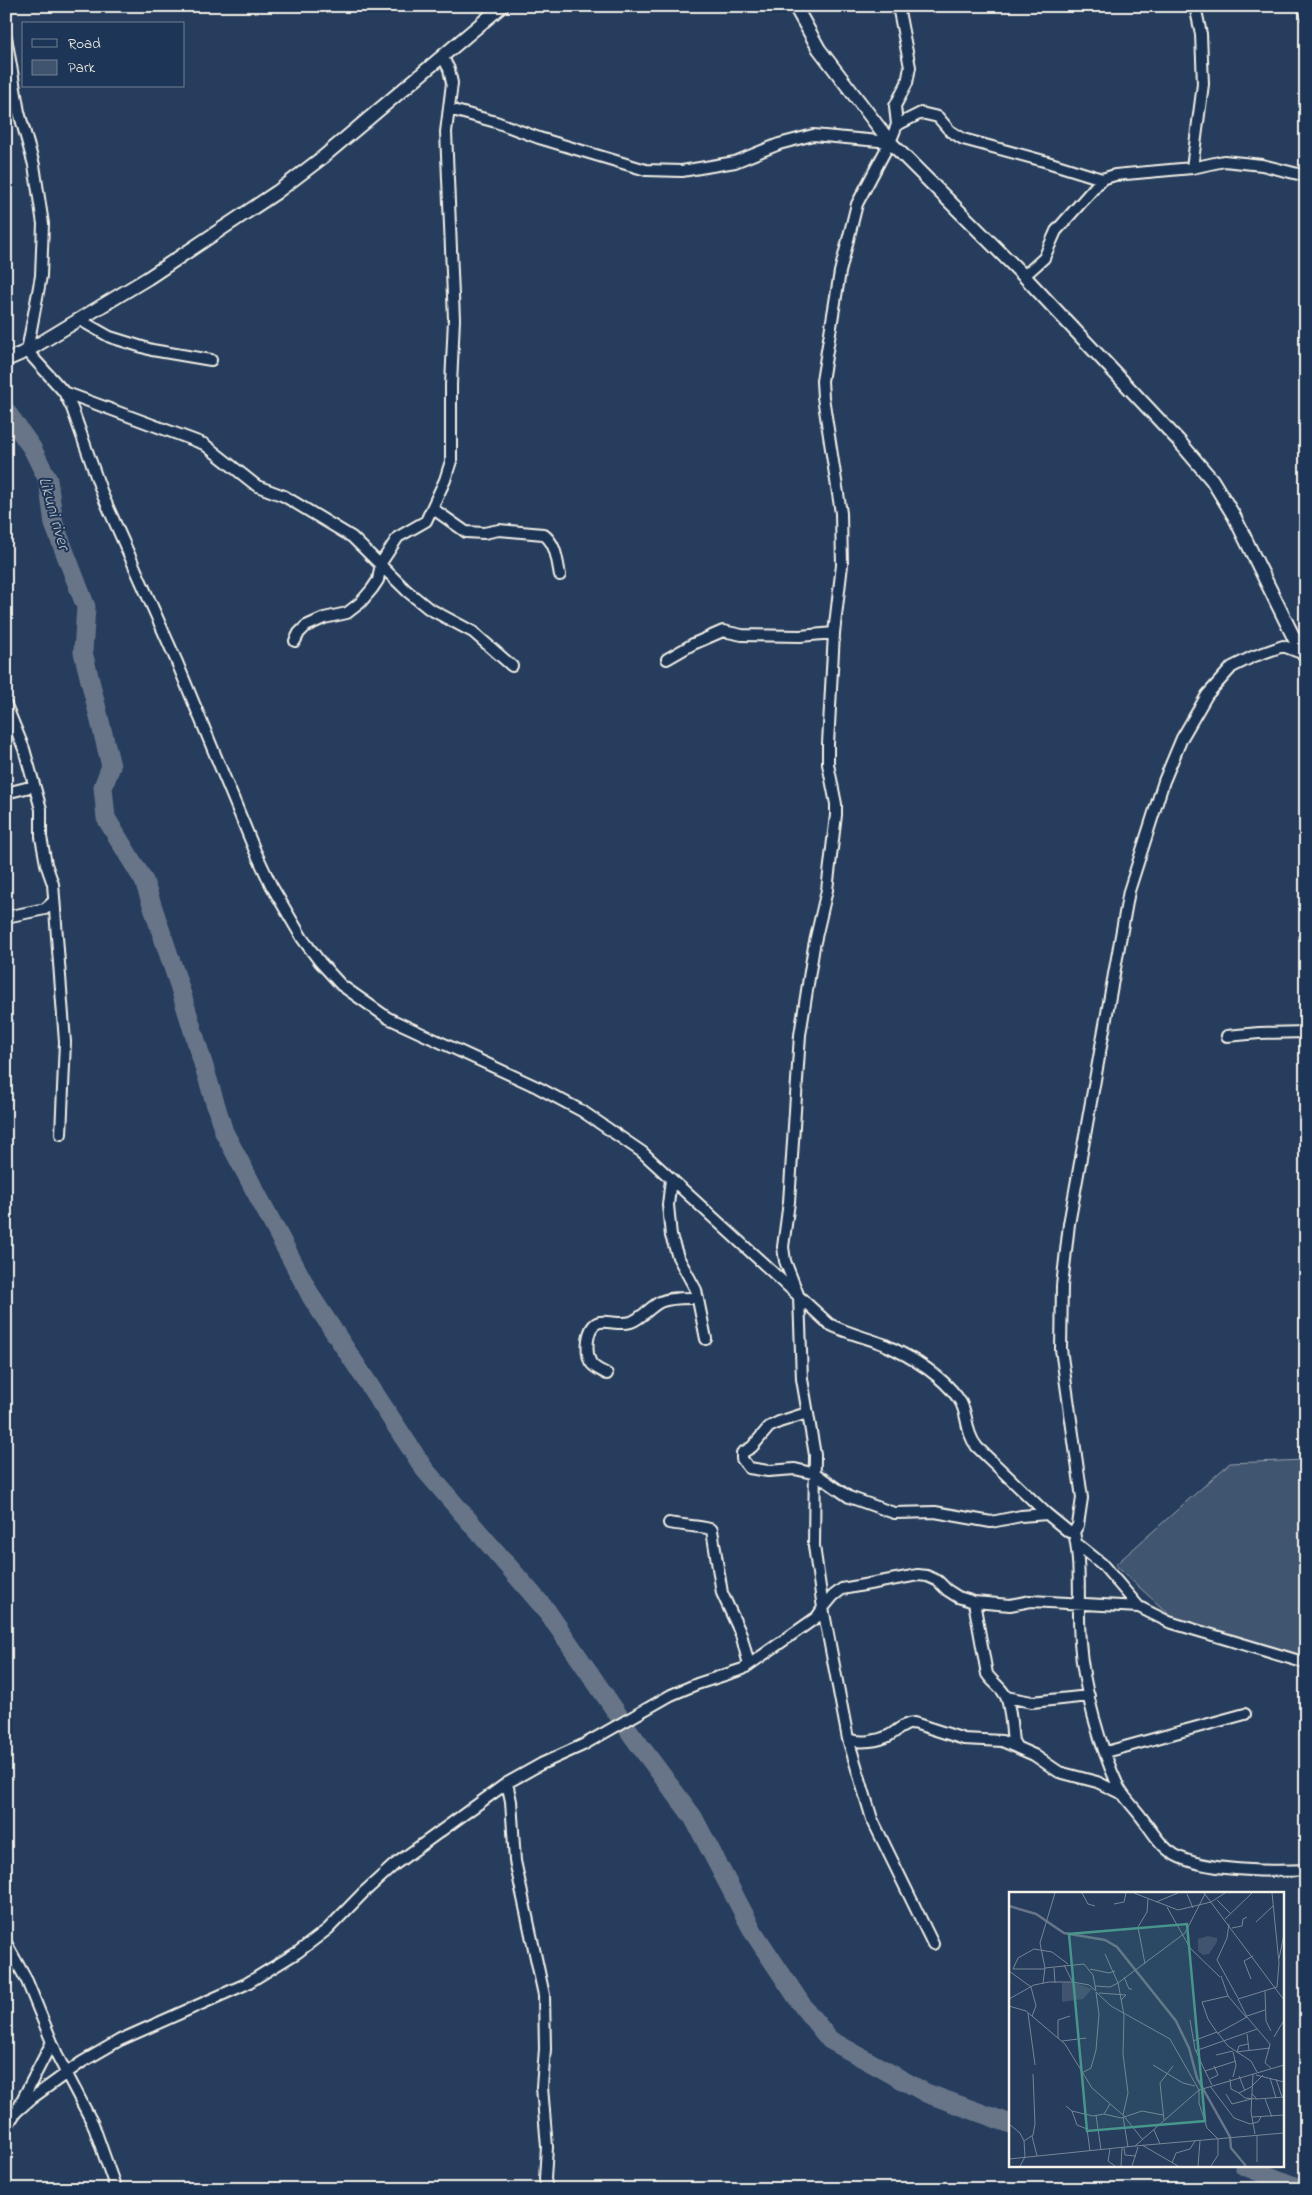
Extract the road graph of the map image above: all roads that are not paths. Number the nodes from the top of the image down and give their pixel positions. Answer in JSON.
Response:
{"nodes":[{"id":1,"x":502,"y":6,"type":"edge"},
{"id":2,"x":795,"y":6,"type":"edge"},
{"id":3,"x":898,"y":6,"type":"edge"},
{"id":4,"x":1195,"y":6,"type":"edge"},
{"id":5,"x":1305,"y":6,"type":"edge"},
{"id":6,"x":1306,"y":16,"type":"edge"},
{"id":7,"x":6,"y":37,"type":"edge"},
{"id":8,"x":442,"y":56,"type":"junction"},
{"id":9,"x":449,"y":109,"type":"junction"},
{"id":10,"x":897,"y":126,"type":"junction"},
{"id":11,"x":890,"y":142,"type":"junction"},
{"id":12,"x":1192,"y":168,"type":"junction"},
{"id":13,"x":1306,"y":176,"type":"edge"},
{"id":14,"x":1102,"y":179,"type":"junction"},
{"id":15,"x":1024,"y":276,"type":"junction"},
{"id":16,"x":80,"y":320,"type":"junction"},
{"id":17,"x":27,"y":351,"type":"junction"},
{"id":18,"x":6,"y":360,"type":"edge"},
{"id":19,"x":211,"y":360,"type":"dead end"},
{"id":20,"x":64,"y":392,"type":"junction"},
{"id":21,"x":432,"y":508,"type":"junction"},
{"id":22,"x":381,"y":563,"type":"junction"},
{"id":23,"x":560,"y":575,"type":"dead end"},
{"id":24,"x":834,"y":632,"type":"junction"},
{"id":25,"x":295,"y":641,"type":"dead end"},
{"id":26,"x":1305,"y":656,"type":"edge"},
{"id":27,"x":667,"y":659,"type":"dead end"},
{"id":28,"x":512,"y":666,"type":"dead end"},
{"id":29,"x":6,"y":706,"type":"edge"},
{"id":30,"x":34,"y":786,"type":"junction"},
{"id":31,"x":6,"y":793,"type":"edge"},
{"id":32,"x":54,"y":901,"type":"junction"},
{"id":33,"x":6,"y":917,"type":"edge"},
{"id":34,"x":1306,"y":1032,"type":"edge"},
{"id":35,"x":1227,"y":1036,"type":"dead end"},
{"id":36,"x":61,"y":1134,"type":"dead end"},
{"id":37,"x":671,"y":1179,"type":"junction"},
{"id":38,"x":799,"y":1297,"type":"junction"},
{"id":39,"x":698,"y":1298,"type":"junction"},
{"id":40,"x":706,"y":1339,"type":"dead end"},
{"id":41,"x":607,"y":1374,"type":"dead end"},
{"id":42,"x":807,"y":1413,"type":"junction"},
{"id":43,"x":816,"y":1474,"type":"junction"},
{"id":44,"x":1047,"y":1514,"type":"junction"},
{"id":45,"x":669,"y":1523,"type":"dead end"},
{"id":46,"x":1075,"y":1537,"type":"junction"},
{"id":47,"x":974,"y":1602,"type":"junction"},
{"id":48,"x":1078,"y":1603,"type":"junction"},
{"id":49,"x":1140,"y":1607,"type":"junction"},
{"id":50,"x":823,"y":1608,"type":"junction"},
{"id":51,"x":1306,"y":1663,"type":"edge"},
{"id":52,"x":749,"y":1665,"type":"junction"},
{"id":53,"x":1089,"y":1696,"type":"junction"},
{"id":54,"x":1006,"y":1697,"type":"junction"},
{"id":55,"x":1245,"y":1714,"type":"dead end"},
{"id":56,"x":848,"y":1739,"type":"junction"},
{"id":57,"x":1016,"y":1746,"type":"junction"},
{"id":58,"x":1106,"y":1752,"type":"junction"},
{"id":59,"x":507,"y":1783,"type":"junction"},
{"id":60,"x":1123,"y":1795,"type":"junction"},
{"id":61,"x":1306,"y":1870,"type":"edge"},
{"id":62,"x":6,"y":1943,"type":"edge"},
{"id":63,"x":933,"y":1944,"type":"dead end"},
{"id":64,"x":52,"y":2042,"type":"junction"},
{"id":65,"x":67,"y":2073,"type":"junction"},
{"id":66,"x":16,"y":2112,"type":"junction"},
{"id":67,"x":6,"y":2127,"type":"edge"},
{"id":68,"x":116,"y":2189,"type":"edge"},
{"id":69,"x":547,"y":2189,"type":"edge"}],
"edges":[{"from":1,"to":8,"type":"street"},
{"from":2,"to":11,"type":"street"},
{"from":3,"to":10,"type":"street"},
{"from":4,"to":12,"type":"street"},
{"from":5,"to":6,"type":"street"},
{"from":7,"to":17,"type":"street"},
{"from":8,"to":9,"type":"street"},
{"from":8,"to":16,"type":"street"},
{"from":9,"to":11,"type":"street"},
{"from":9,"to":21,"type":"street"},
{"from":10,"to":11,"type":"street"},
{"from":10,"to":14,"type":"street"},
{"from":11,"to":15,"type":"street"},
{"from":11,"to":24,"type":"street"},
{"from":12,"to":13,"type":"street"},
{"from":12,"to":14,"type":"street"},
{"from":14,"to":15,"type":"street"},
{"from":15,"to":26,"type":"street"},
{"from":16,"to":17,"type":"street"},
{"from":16,"to":19,"type":"street"},
{"from":17,"to":18,"type":"street"},
{"from":17,"to":20,"type":"street"},
{"from":20,"to":22,"type":"street"},
{"from":20,"to":37,"type":"street"},
{"from":21,"to":22,"type":"street"},
{"from":21,"to":23,"type":"street"},
{"from":22,"to":25,"type":"street"},
{"from":22,"to":28,"type":"street"},
{"from":24,"to":27,"type":"street"},
{"from":24,"to":38,"type":"street"},
{"from":26,"to":46,"type":"street"},
{"from":29,"to":30,"type":"street"},
{"from":30,"to":31,"type":"street"},
{"from":30,"to":32,"type":"street"},
{"from":32,"to":33,"type":"street"},
{"from":32,"to":36,"type":"street"},
{"from":34,"to":35,"type":"street"},
{"from":37,"to":38,"type":"street"},
{"from":37,"to":39,"type":"street"},
{"from":38,"to":42,"type":"street"},
{"from":38,"to":44,"type":"street"},
{"from":39,"to":40,"type":"street"},
{"from":39,"to":41,"type":"street"},
{"from":42,"to":43,"type":"street"},
{"from":42,"to":43,"type":"street"},
{"from":43,"to":44,"type":"street"},
{"from":43,"to":50,"type":"street"},
{"from":44,"to":46,"type":"street"},
{"from":45,"to":52,"type":"street"},
{"from":46,"to":48,"type":"street"},
{"from":46,"to":49,"type":"street"},
{"from":47,"to":48,"type":"street"},
{"from":47,"to":50,"type":"street"},
{"from":47,"to":54,"type":"street"},
{"from":48,"to":49,"type":"street"},
{"from":48,"to":53,"type":"street"},
{"from":49,"to":51,"type":"street"},
{"from":50,"to":52,"type":"street"},
{"from":50,"to":56,"type":"street"},
{"from":52,"to":59,"type":"street"},
{"from":53,"to":54,"type":"street"},
{"from":53,"to":58,"type":"street"},
{"from":54,"to":57,"type":"street"},
{"from":55,"to":58,"type":"street"},
{"from":56,"to":57,"type":"street"},
{"from":56,"to":63,"type":"street"},
{"from":57,"to":60,"type":"street"},
{"from":58,"to":60,"type":"street"},
{"from":59,"to":65,"type":"street"},
{"from":59,"to":69,"type":"street"},
{"from":60,"to":61,"type":"street"},
{"from":62,"to":64,"type":"street"},
{"from":64,"to":65,"type":"street"},
{"from":64,"to":66,"type":"street"},
{"from":65,"to":66,"type":"street"},
{"from":65,"to":68,"type":"street"},
{"from":66,"to":67,"type":"street"}]}
